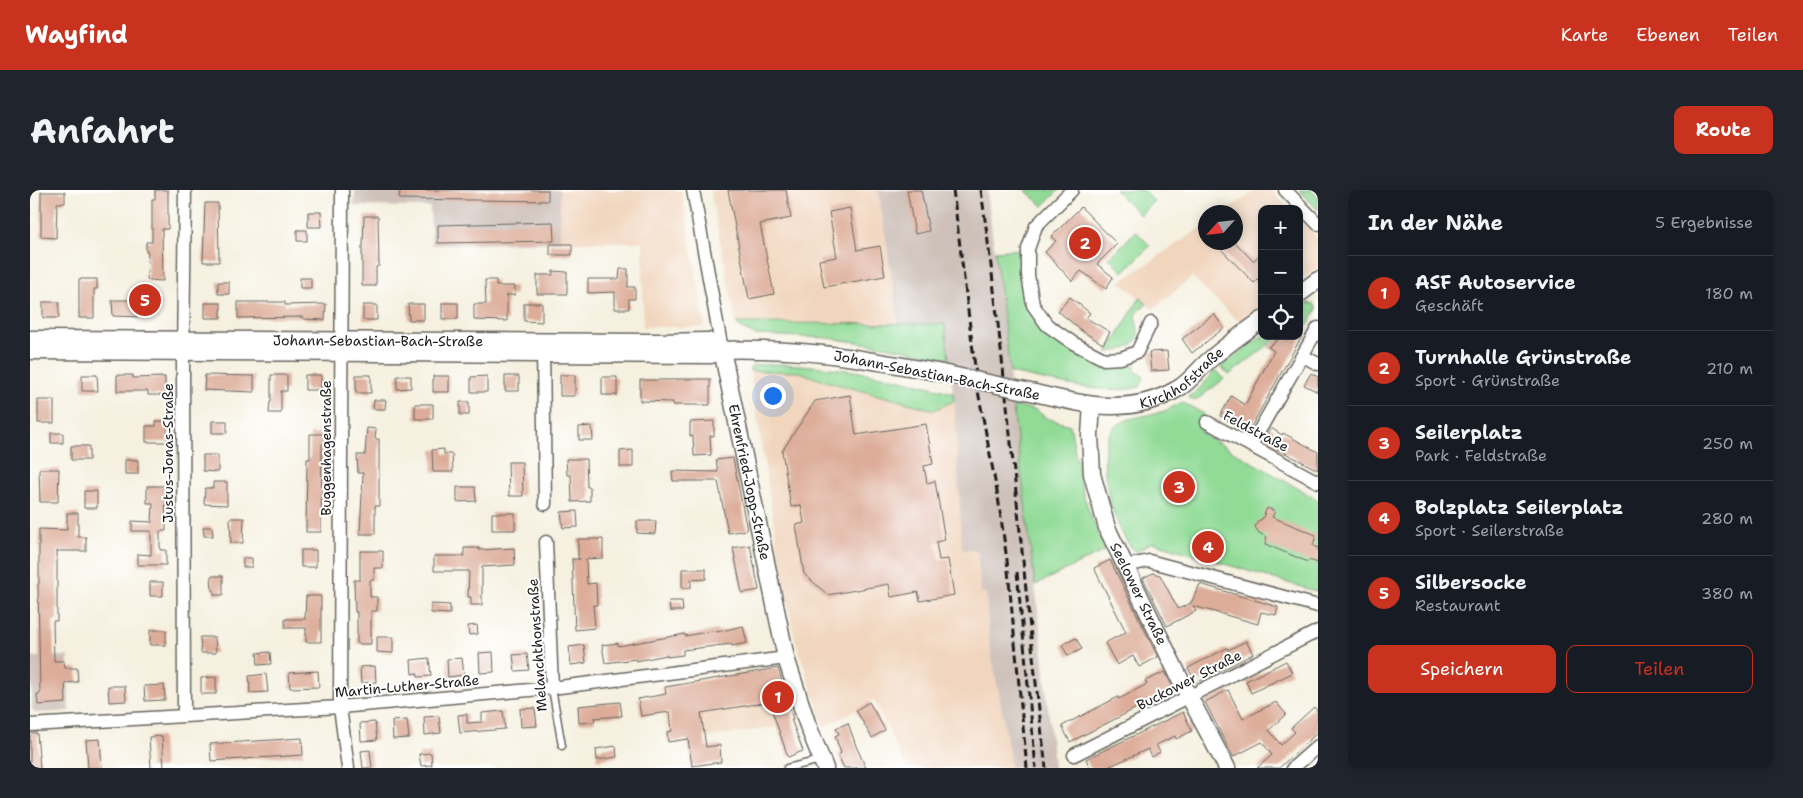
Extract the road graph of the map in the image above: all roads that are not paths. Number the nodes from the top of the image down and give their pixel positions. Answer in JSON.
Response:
{"nodes":[{"id":1,"x":186,"y":190,"type":"edge"},
{"id":2,"x":342,"y":190,"type":"edge"},
{"id":3,"x":693,"y":190,"type":"edge"},
{"id":4,"x":1072,"y":190,"type":"edge"},
{"id":5,"x":1285,"y":190,"type":"edge"},
{"id":6,"x":1318,"y":224,"type":"edge"},
{"id":7,"x":1318,"y":280,"type":"edge"},
{"id":8,"x":1303,"y":291,"type":"edge"},
{"id":9,"x":1152,"y":323,"type":"dead end"},
{"id":10,"x":1258,"y":323,"type":"edge"},
{"id":11,"x":1318,"y":328,"type":"edge"},
{"id":12,"x":30,"y":339,"type":"edge"},
{"id":13,"x":183,"y":346,"type":"junction"},
{"id":14,"x":342,"y":347,"type":"junction"},
{"id":15,"x":543,"y":348,"type":"junction"},
{"id":16,"x":722,"y":350,"type":"junction"},
{"id":17,"x":30,"y":351,"type":"edge"},
{"id":18,"x":1303,"y":356,"type":"junction"},
{"id":19,"x":1318,"y":364,"type":"edge"},
{"id":20,"x":1092,"y":405,"type":"junction"},
{"id":21,"x":1207,"y":422,"type":"dead end"},
{"id":22,"x":1251,"y":445,"type":"junction"},
{"id":23,"x":1318,"y":482,"type":"edge"},
{"id":24,"x":545,"y":504,"type":"dead end"},
{"id":25,"x":546,"y":542,"type":"dead end"},
{"id":26,"x":1125,"y":566,"type":"junction"},
{"id":27,"x":1318,"y":606,"type":"edge"},
{"id":28,"x":1318,"y":630,"type":"edge"},
{"id":29,"x":786,"y":658,"type":"junction"},
{"id":30,"x":552,"y":688,"type":"junction"},
{"id":31,"x":1190,"y":697,"type":"junction"},
{"id":32,"x":340,"y":707,"type":"junction"},
{"id":33,"x":184,"y":716,"type":"junction"},
{"id":34,"x":30,"y":725,"type":"edge"},
{"id":35,"x":562,"y":746,"type":"dead end"},
{"id":36,"x":1318,"y":746,"type":"edge"},
{"id":37,"x":1074,"y":755,"type":"dead end"},
{"id":38,"x":823,"y":764,"type":"edge"},
{"id":39,"x":348,"y":768,"type":"edge"},
{"id":40,"x":786,"y":768,"type":"edge"},
{"id":41,"x":1227,"y":768,"type":"edge"},
{"id":42,"x":1293,"y":768,"type":"edge"}],
"edges":[{"from":1,"to":13,"type":"street","name":"Justus-Jonas-Straße"},
{"from":2,"to":14,"type":"street","name":"Buggenhagenstraße"},
{"from":3,"to":16,"type":"street","name":"Ehrenfried-Jopp-Straße"},
{"from":4,"to":9,"type":"street"},
{"from":5,"to":6,"type":"street"},
{"from":7,"to":8,"type":"street"},
{"from":10,"to":20,"type":"street","name":"Kirchhofstraße"},
{"from":11,"to":18,"type":"street"},
{"from":12,"to":13,"type":"street","name":"Johann-Sebastian-Bach-Straße"},
{"from":13,"to":14,"type":"street","name":"Johann-Sebastian-Bach-Straße"},
{"from":13,"to":17,"type":"street","name":"Johann-Sebastian-Bach-Straße"},
{"from":13,"to":33,"type":"street","name":"Justus-Jonas-Straße"},
{"from":14,"to":15,"type":"street","name":"Johann-Sebastian-Bach-Straße"},
{"from":14,"to":32,"type":"street","name":"Buggenhagenstraße"},
{"from":15,"to":16,"type":"street","name":"Johann-Sebastian-Bach-Straße"},
{"from":15,"to":24,"type":"street"},
{"from":16,"to":20,"type":"street","name":"Johann-Sebastian-Bach-Straße","bridge":true},
{"from":16,"to":29,"type":"street","name":"Ehrenfried-Jopp-Straße"},
{"from":18,"to":19,"type":"street"},
{"from":18,"to":22,"type":"street"},
{"from":20,"to":26,"type":"street","name":"Seelower Straße"},
{"from":21,"to":22,"type":"street","name":"Feldstraße"},
{"from":22,"to":23,"type":"street","name":"Feldstraße"},
{"from":25,"to":30,"type":"street","name":"Melanchthonstraße"},
{"from":26,"to":27,"type":"street"},
{"from":26,"to":31,"type":"street","name":"Seelower Straße"},
{"from":28,"to":31,"type":"street","name":"Buckower Straße"},
{"from":29,"to":30,"type":"street","name":"Martin-Luther-Straße"},
{"from":29,"to":38,"type":"street","name":"Ehrenfried-Jopp-Straße"},
{"from":30,"to":32,"type":"street","name":"Martin-Luther-Straße"},
{"from":30,"to":35,"type":"lane","name":"Melanchthonstraße"},
{"from":31,"to":37,"type":"street","name":"Buckower Straße"},
{"from":31,"to":41,"type":"street","name":"Seelower Straße"},
{"from":32,"to":33,"type":"street","name":"Martin-Luther-Straße"},
{"from":32,"to":39,"type":"street","name":"Buggenhagenstraße"},
{"from":33,"to":34,"type":"street","name":"Martin-Luther-Straße"},
{"from":36,"to":42,"type":"street"},
{"from":38,"to":40,"type":"lane"}]}
